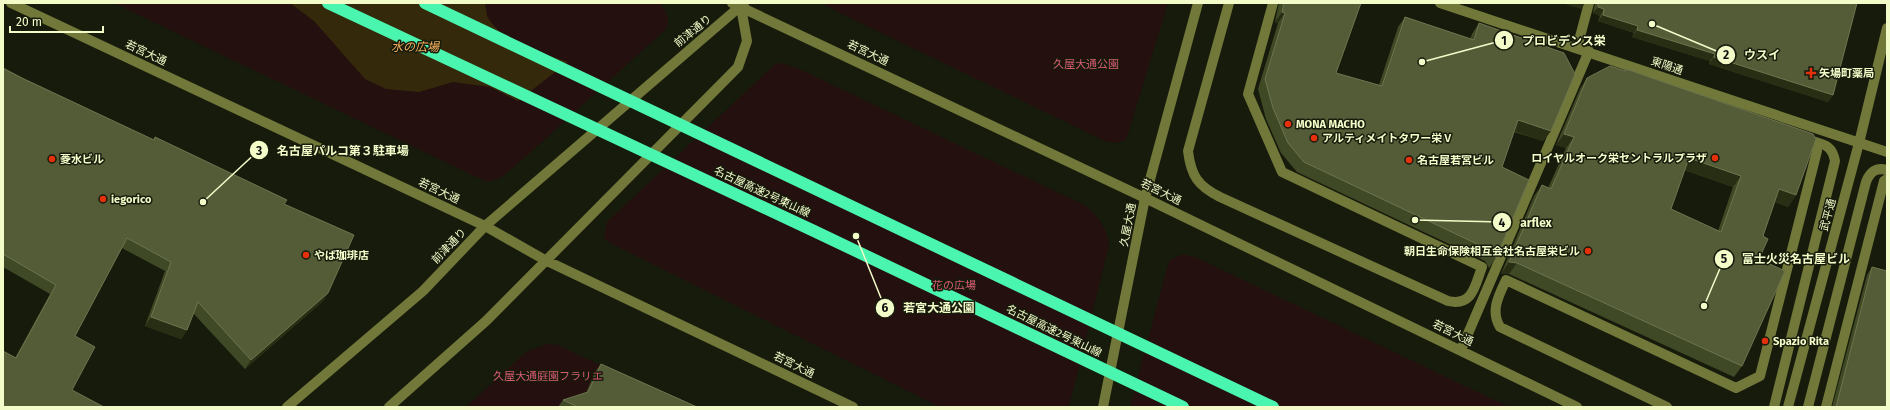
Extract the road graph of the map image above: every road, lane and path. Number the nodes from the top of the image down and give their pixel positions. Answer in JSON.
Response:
{"nodes":[{"id":1,"x":11,"y":3,"type":"edge"},
{"id":2,"x":328,"y":3,"type":"edge"},
{"id":3,"x":425,"y":3,"type":"edge"},
{"id":4,"x":1198,"y":3,"type":"edge"},
{"id":5,"x":1230,"y":3,"type":"edge"},
{"id":6,"x":1273,"y":3,"type":"edge"},
{"id":7,"x":1440,"y":3,"type":"edge"},
{"id":8,"x":1589,"y":3,"type":"edge"},
{"id":9,"x":739,"y":4,"type":"edge"},
{"id":10,"x":1461,"y":7,"type":"edge"},
{"id":11,"x":1887,"y":28,"type":"edge"},
{"id":12,"x":1576,"y":48,"type":"junction"},
{"id":13,"x":1589,"y":51,"type":"junction"},
{"id":14,"x":1859,"y":143,"type":"junction"},
{"id":15,"x":1887,"y":152,"type":"edge"},
{"id":16,"x":1887,"y":170,"type":"edge"},
{"id":17,"x":1887,"y":179,"type":"edge"},
{"id":18,"x":1145,"y":198,"type":"junction"},
{"id":19,"x":485,"y":226,"type":"junction"},
{"id":20,"x":546,"y":260,"type":"junction"},
{"id":21,"x":1461,"y":350,"type":"junction"},
{"id":22,"x":287,"y":407,"type":"edge"},
{"id":23,"x":389,"y":407,"type":"edge"},
{"id":24,"x":853,"y":407,"type":"edge"},
{"id":25,"x":1103,"y":407,"type":"edge"},
{"id":26,"x":1183,"y":407,"type":"edge"},
{"id":27,"x":1273,"y":407,"type":"edge"},
{"id":28,"x":1577,"y":407,"type":"edge"},
{"id":29,"x":1667,"y":407,"type":"edge"},
{"id":30,"x":1774,"y":407,"type":"edge"},
{"id":31,"x":1788,"y":407,"type":"edge"},
{"id":32,"x":1808,"y":407,"type":"edge"},
{"id":33,"x":1826,"y":407,"type":"edge"}],
"edges":[{"from":1,"to":19,"type":"street","name":"若宮大通"},
{"from":2,"to":26,"type":"highway","name":"名古屋高速2号東山線","bridge":true},
{"from":3,"to":27,"type":"highway","bridge":true},
{"from":4,"to":18,"type":"street","name":"久屋大通"},
{"from":5,"to":6,"type":"street"},
{"from":7,"to":10,"type":"street","name":"東陽通"},
{"from":8,"to":12,"type":"street"},
{"from":9,"to":18,"type":"street","name":"若宮大通"},
{"from":9,"to":19,"type":"street","name":"前津通り"},
{"from":9,"to":20,"type":"street"},
{"from":10,"to":12,"type":"street","name":"東陽通"},
{"from":11,"to":14,"type":"street","name":"武平通"},
{"from":12,"to":13,"type":"street","name":"東陽通"},
{"from":13,"to":14,"type":"street","name":"東陽通"},
{"from":13,"to":21,"type":"street"},
{"from":14,"to":15,"type":"street","name":"東陽通"},
{"from":14,"to":31,"type":"street","name":"武平通"},
{"from":16,"to":32,"type":"street"},
{"from":17,"to":33,"type":"street"},
{"from":18,"to":21,"type":"street","name":"若宮大通"},
{"from":18,"to":25,"type":"street","name":"久屋大通"},
{"from":19,"to":20,"type":"street","name":"若宮大通"},
{"from":19,"to":22,"type":"street","name":"前津通り"},
{"from":20,"to":23,"type":"street"},
{"from":20,"to":24,"type":"street","name":"若宮大通"},
{"from":21,"to":28,"type":"street","name":"若宮大通"},
{"from":29,"to":30,"type":"street"}]}
